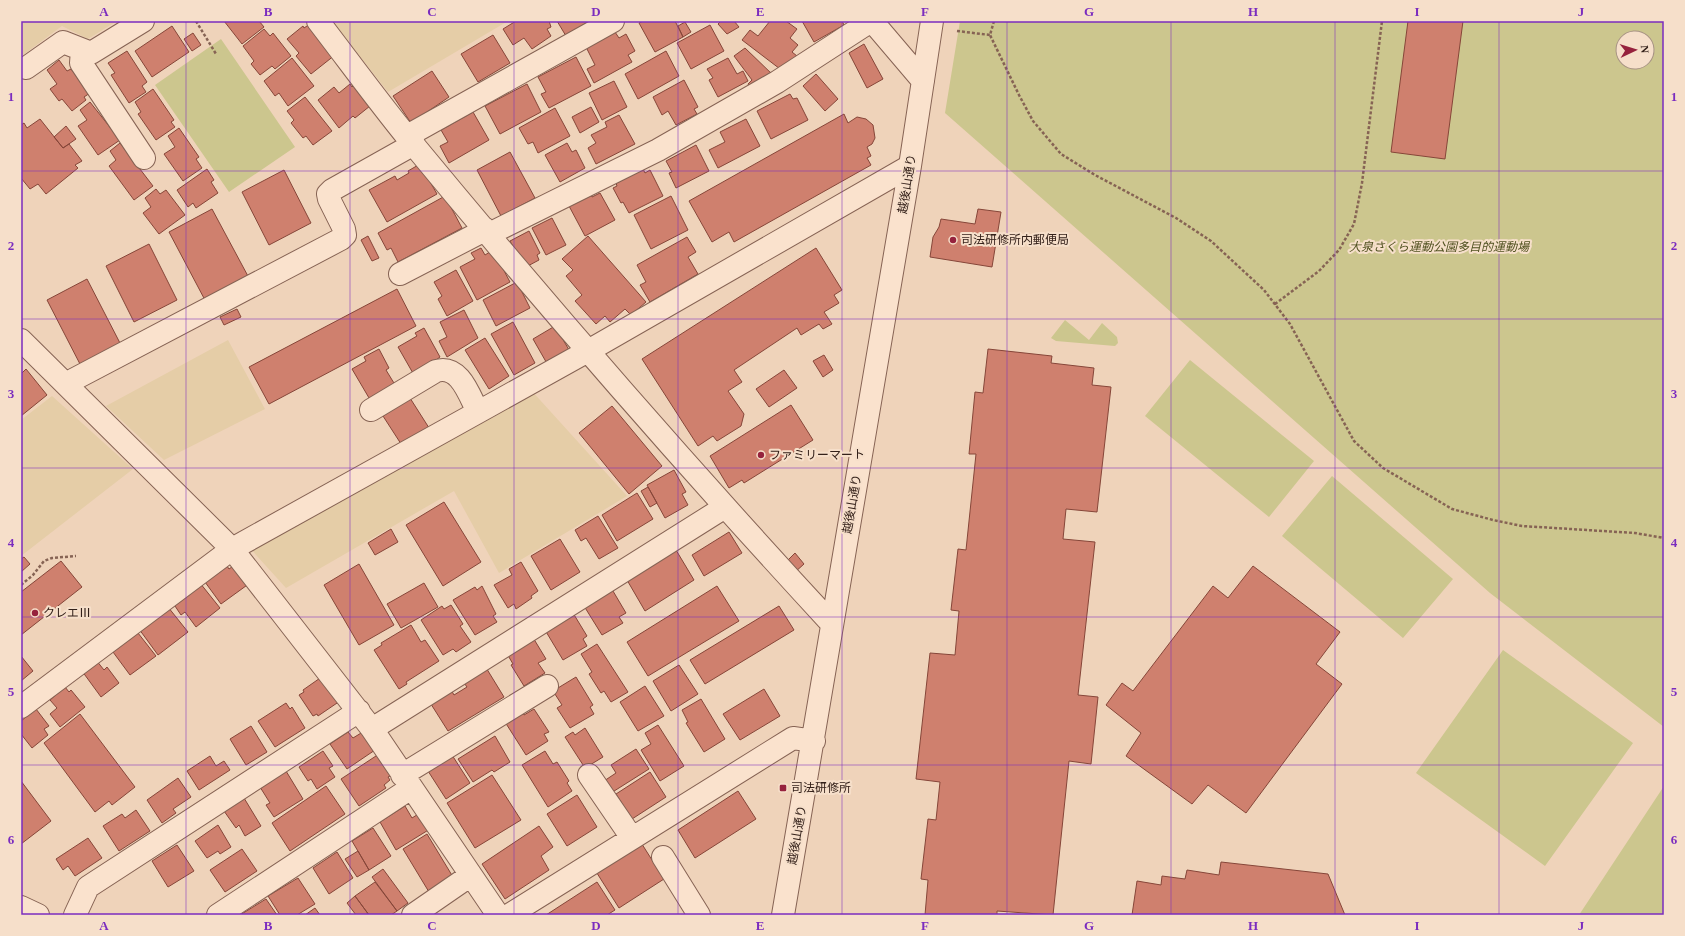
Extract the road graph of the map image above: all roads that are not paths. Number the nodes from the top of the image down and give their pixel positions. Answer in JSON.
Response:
{"nodes":[{"id":1,"x":143,"y":21,"type":"edge"},
{"id":2,"x":318,"y":21,"type":"edge"},
{"id":3,"x":613,"y":21,"type":"edge"},
{"id":4,"x":872,"y":21,"type":"edge"},
{"id":5,"x":931,"y":24,"type":"edge"},
{"id":6,"x":82,"y":50,"type":"junction"},
{"id":7,"x":26,"y":68,"type":"dead end"},
{"id":8,"x":923,"y":81,"type":"junction"},
{"id":9,"x":410,"y":140,"type":"junction"},
{"id":10,"x":144,"y":158,"type":"dead end"},
{"id":11,"x":910,"y":166,"type":"junction"},
{"id":12,"x":486,"y":231,"type":"junction"},
{"id":13,"x":400,"y":274,"type":"dead end"},
{"id":14,"x":21,"y":340,"type":"edge"},
{"id":15,"x":588,"y":352,"type":"junction"},
{"id":16,"x":66,"y":384,"type":"junction"},
{"id":17,"x":371,"y":410,"type":"dead end"},
{"id":18,"x":478,"y":412,"type":"junction"},
{"id":19,"x":725,"y":508,"type":"junction"},
{"id":20,"x":232,"y":549,"type":"junction"},
{"id":21,"x":832,"y":624,"type":"junction"},
{"id":22,"x":547,"y":686,"type":"dead end"},
{"id":23,"x":21,"y":707,"type":"edge"},
{"id":24,"x":359,"y":711,"type":"junction"},
{"id":25,"x":372,"y":729,"type":"junction"},
{"id":26,"x":814,"y":741,"type":"junction"},
{"id":27,"x":589,"y":775,"type":"dead end"},
{"id":28,"x":407,"y":782,"type":"junction"},
{"id":29,"x":632,"y":838,"type":"junction"},
{"id":30,"x":663,"y":857,"type":"dead end"},
{"id":31,"x":471,"y":875,"type":"junction"},
{"id":32,"x":21,"y":907,"type":"edge"},
{"id":33,"x":38,"y":915,"type":"edge"},
{"id":34,"x":75,"y":915,"type":"edge"},
{"id":35,"x":218,"y":915,"type":"edge"},
{"id":36,"x":413,"y":915,"type":"edge"},
{"id":37,"x":498,"y":915,"type":"edge"},
{"id":38,"x":509,"y":915,"type":"edge"},
{"id":39,"x":700,"y":915,"type":"edge"},
{"id":40,"x":783,"y":915,"type":"edge"}],
"edges":[{"from":1,"to":6,"type":"street"},
{"from":2,"to":9,"type":"street"},
{"from":3,"to":9,"type":"street"},
{"from":4,"to":8,"type":"street"},
{"from":4,"to":12,"type":"street"},
{"from":5,"to":8,"type":"street","name":"越後山通り"},
{"from":6,"to":7,"type":"street"},
{"from":6,"to":10,"type":"street"},
{"from":8,"to":11,"type":"street","name":"越後山通り"},
{"from":9,"to":12,"type":"street"},
{"from":9,"to":16,"type":"street"},
{"from":11,"to":15,"type":"street"},
{"from":11,"to":21,"type":"street","name":"越後山通り"},
{"from":12,"to":13,"type":"street"},
{"from":12,"to":15,"type":"street"},
{"from":14,"to":16,"type":"street"},
{"from":15,"to":18,"type":"street"},
{"from":15,"to":19,"type":"street"},
{"from":16,"to":20,"type":"street"},
{"from":17,"to":18,"type":"street"},
{"from":18,"to":20,"type":"street"},
{"from":19,"to":21,"type":"street"},
{"from":19,"to":25,"type":"street"},
{"from":20,"to":23,"type":"street"},
{"from":20,"to":24,"type":"street"},
{"from":21,"to":26,"type":"street","name":"越後山通り"},
{"from":22,"to":28,"type":"street"},
{"from":24,"to":25,"type":"street"},
{"from":24,"to":34,"type":"street"},
{"from":25,"to":28,"type":"street"},
{"from":26,"to":29,"type":"street"},
{"from":26,"to":40,"type":"street","name":"越後山通り"},
{"from":27,"to":29,"type":"street"},
{"from":28,"to":31,"type":"street"},
{"from":28,"to":35,"type":"street"},
{"from":29,"to":38,"type":"street"},
{"from":30,"to":39,"type":"street"},
{"from":31,"to":36,"type":"street"},
{"from":31,"to":37,"type":"street"},
{"from":32,"to":33,"type":"street"}]}
